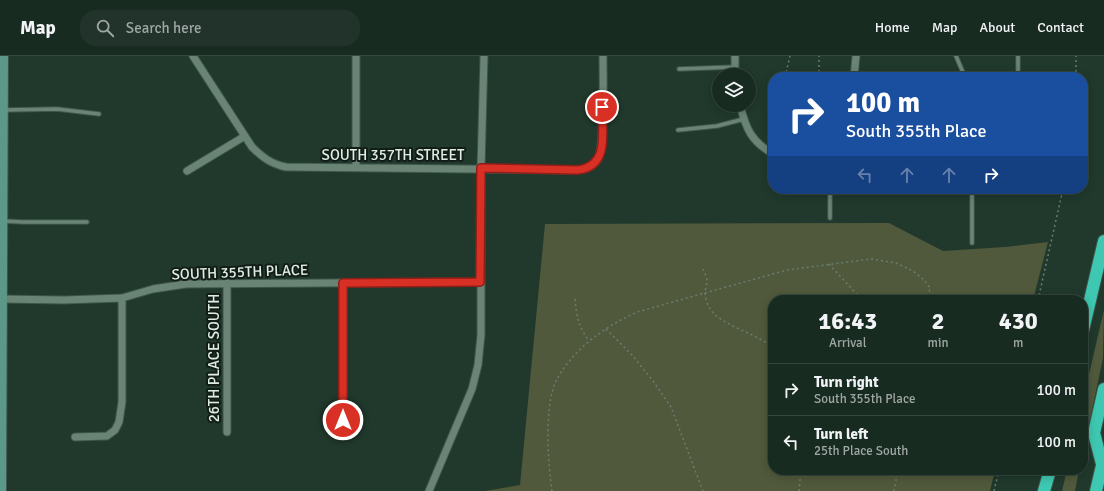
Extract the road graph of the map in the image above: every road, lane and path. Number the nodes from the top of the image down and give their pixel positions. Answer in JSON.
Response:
{"nodes":[{"id":1,"x":3,"y":56,"type":"edge"},
{"id":2,"x":193,"y":56,"type":"edge"},
{"id":3,"x":356,"y":56,"type":"edge"},
{"id":4,"x":484,"y":56,"type":"edge"},
{"id":5,"x":603,"y":56,"type":"edge"},
{"id":6,"x":735,"y":56,"type":"edge"},
{"id":7,"x":790,"y":56,"type":"edge"},
{"id":8,"x":819,"y":56,"type":"edge"},
{"id":9,"x":856,"y":56,"type":"edge"},
{"id":10,"x":956,"y":56,"type":"edge"},
{"id":11,"x":1018,"y":56,"type":"edge"},
{"id":12,"x":1076,"y":56,"type":"edge"},
{"id":13,"x":734,"y":67,"type":"joint"},
{"id":14,"x":679,"y":69,"type":"dead end"},
{"id":15,"x":786,"y":72,"type":"edge"},
{"id":16,"x":819,"y":72,"type":"edge"},
{"id":17,"x":854,"y":72,"type":"edge"},
{"id":18,"x":963,"y":72,"type":"edge"},
{"id":19,"x":1018,"y":72,"type":"edge"},
{"id":20,"x":1076,"y":72,"type":"edge"},
{"id":21,"x":3,"y":110,"type":"junction"},
{"id":22,"x":742,"y":112,"type":"edge"},
{"id":23,"x":99,"y":114,"type":"dead end"},
{"id":24,"x":744,"y":119,"type":"junction"},
{"id":25,"x":678,"y":130,"type":"dead end"},
{"id":26,"x":245,"y":136,"type":"junction"},
{"id":27,"x":768,"y":151,"type":"edge"},
{"id":28,"x":356,"y":168,"type":"junction"},
{"id":29,"x":481,"y":168,"type":"junction"},
{"id":30,"x":187,"y":171,"type":"dead end"},
{"id":31,"x":830,"y":194,"type":"edge"},
{"id":32,"x":972,"y":194,"type":"edge"},
{"id":33,"x":1062,"y":194,"type":"edge"},
{"id":34,"x":830,"y":218,"type":"dead end"},
{"id":35,"x":2,"y":221,"type":"junction"},
{"id":36,"x":88,"y":222,"type":"dead end"},
{"id":37,"x":1104,"y":241,"type":"edge"},
{"id":38,"x":972,"y":242,"type":"dead end"},
{"id":39,"x":830,"y":264,"type":"junction"},
{"id":40,"x":703,"y":269,"type":"dead end"},
{"id":41,"x":1104,"y":274,"type":"edge"},
{"id":42,"x":480,"y":282,"type":"junction"},
{"id":43,"x":343,"y":283,"type":"junction"},
{"id":44,"x":227,"y":284,"type":"junction"},
{"id":45,"x":704,"y":293,"type":"junction"},
{"id":46,"x":858,"y":295,"type":"edge"},
{"id":47,"x":929,"y":295,"type":"edge"},
{"id":48,"x":1039,"y":295,"type":"edge"},
{"id":49,"x":122,"y":298,"type":"junction"},
{"id":50,"x":1,"y":299,"type":"junction"},
{"id":51,"x":574,"y":299,"type":"dead end"},
{"id":52,"x":1088,"y":308,"type":"edge"},
{"id":53,"x":1088,"y":315,"type":"edge"},
{"id":54,"x":606,"y":329,"type":"junction"},
{"id":55,"x":589,"y":341,"type":"junction"},
{"id":56,"x":768,"y":345,"type":"edge"},
{"id":57,"x":1,"y":360,"type":"edge"},
{"id":58,"x":1104,"y":388,"type":"edge"},
{"id":59,"x":227,"y":432,"type":"dead end"},
{"id":60,"x":343,"y":435,"type":"dead end"},
{"id":61,"x":75,"y":437,"type":"dead end"},
{"id":62,"x":1103,"y":460,"type":"edge"},
{"id":63,"x":1,"y":471,"type":"edge"},
{"id":64,"x":801,"y":475,"type":"edge"},
{"id":65,"x":897,"y":475,"type":"edge"},
{"id":66,"x":998,"y":475,"type":"edge"},
{"id":67,"x":1049,"y":475,"type":"edge"},
{"id":68,"x":1097,"y":490,"type":"edge"},
{"id":69,"x":1,"y":491,"type":"edge"},
{"id":70,"x":429,"y":491,"type":"edge"},
{"id":71,"x":552,"y":491,"type":"edge"},
{"id":72,"x":703,"y":491,"type":"edge"},
{"id":73,"x":799,"y":491,"type":"edge"},
{"id":74,"x":894,"y":491,"type":"edge"},
{"id":75,"x":994,"y":491,"type":"edge"},
{"id":76,"x":1044,"y":491,"type":"edge"}],
"edges":[{"from":1,"to":21,"type":"street"},
{"from":2,"to":26,"type":"street"},
{"from":3,"to":28,"type":"street"},
{"from":4,"to":29,"type":"street"},
{"from":5,"to":29,"type":"street","name":"SOUTH 357TH STREET"},
{"from":6,"to":13,"type":"street"},
{"from":7,"to":15,"type":"path"},
{"from":8,"to":16,"type":"path"},
{"from":9,"to":17,"type":"street"},
{"from":10,"to":18,"type":"lane"},
{"from":11,"to":19,"type":"lane"},
{"from":12,"to":20,"type":"path"},
{"from":13,"to":14,"type":"lane"},
{"from":21,"to":23,"type":"lane"},
{"from":21,"to":35,"type":"street"},
{"from":22,"to":24,"type":"street"},
{"from":24,"to":25,"type":"lane"},
{"from":24,"to":27,"type":"street"},
{"from":26,"to":28,"type":"street","name":"SOUTH 357TH STREET"},
{"from":26,"to":30,"type":"street"},
{"from":28,"to":29,"type":"street","name":"SOUTH 357TH STREET"},
{"from":29,"to":42,"type":"street"},
{"from":31,"to":34,"type":"lane"},
{"from":32,"to":38,"type":"lane"},
{"from":33,"to":48,"type":"path"},
{"from":35,"to":36,"type":"lane"},
{"from":35,"to":50,"type":"street"},
{"from":37,"to":52,"type":"highway"},
{"from":39,"to":45,"type":"path"},
{"from":39,"to":46,"type":"path"},
{"from":39,"to":47,"type":"path"},
{"from":40,"to":45,"type":"path"},
{"from":41,"to":53,"type":"highway"},
{"from":42,"to":43,"type":"street","name":"SOUTH 355TH PLACE"},
{"from":42,"to":70,"type":"street"},
{"from":43,"to":44,"type":"street","name":"SOUTH 355TH PLACE"},
{"from":43,"to":60,"type":"street"},
{"from":44,"to":49,"type":"street","name":"SOUTH 355TH PLACE"},
{"from":44,"to":59,"type":"street","name":"26TH PLACE SOUTH"},
{"from":45,"to":54,"type":"path"},
{"from":45,"to":56,"type":"path"},
{"from":49,"to":50,"type":"street","name":"SOUTH 355TH PLACE"},
{"from":49,"to":61,"type":"street"},
{"from":50,"to":57,"type":"street"},
{"from":51,"to":55,"type":"path"},
{"from":54,"to":55,"type":"path"},
{"from":54,"to":72,"type":"path"},
{"from":55,"to":71,"type":"path"},
{"from":57,"to":63,"type":"street"},
{"from":58,"to":62,"type":"highway"},
{"from":62,"to":68,"type":"highway"},
{"from":63,"to":69,"type":"street"},
{"from":64,"to":73,"type":"path"},
{"from":65,"to":74,"type":"path"},
{"from":66,"to":75,"type":"path"},
{"from":67,"to":76,"type":"highway"}]}
